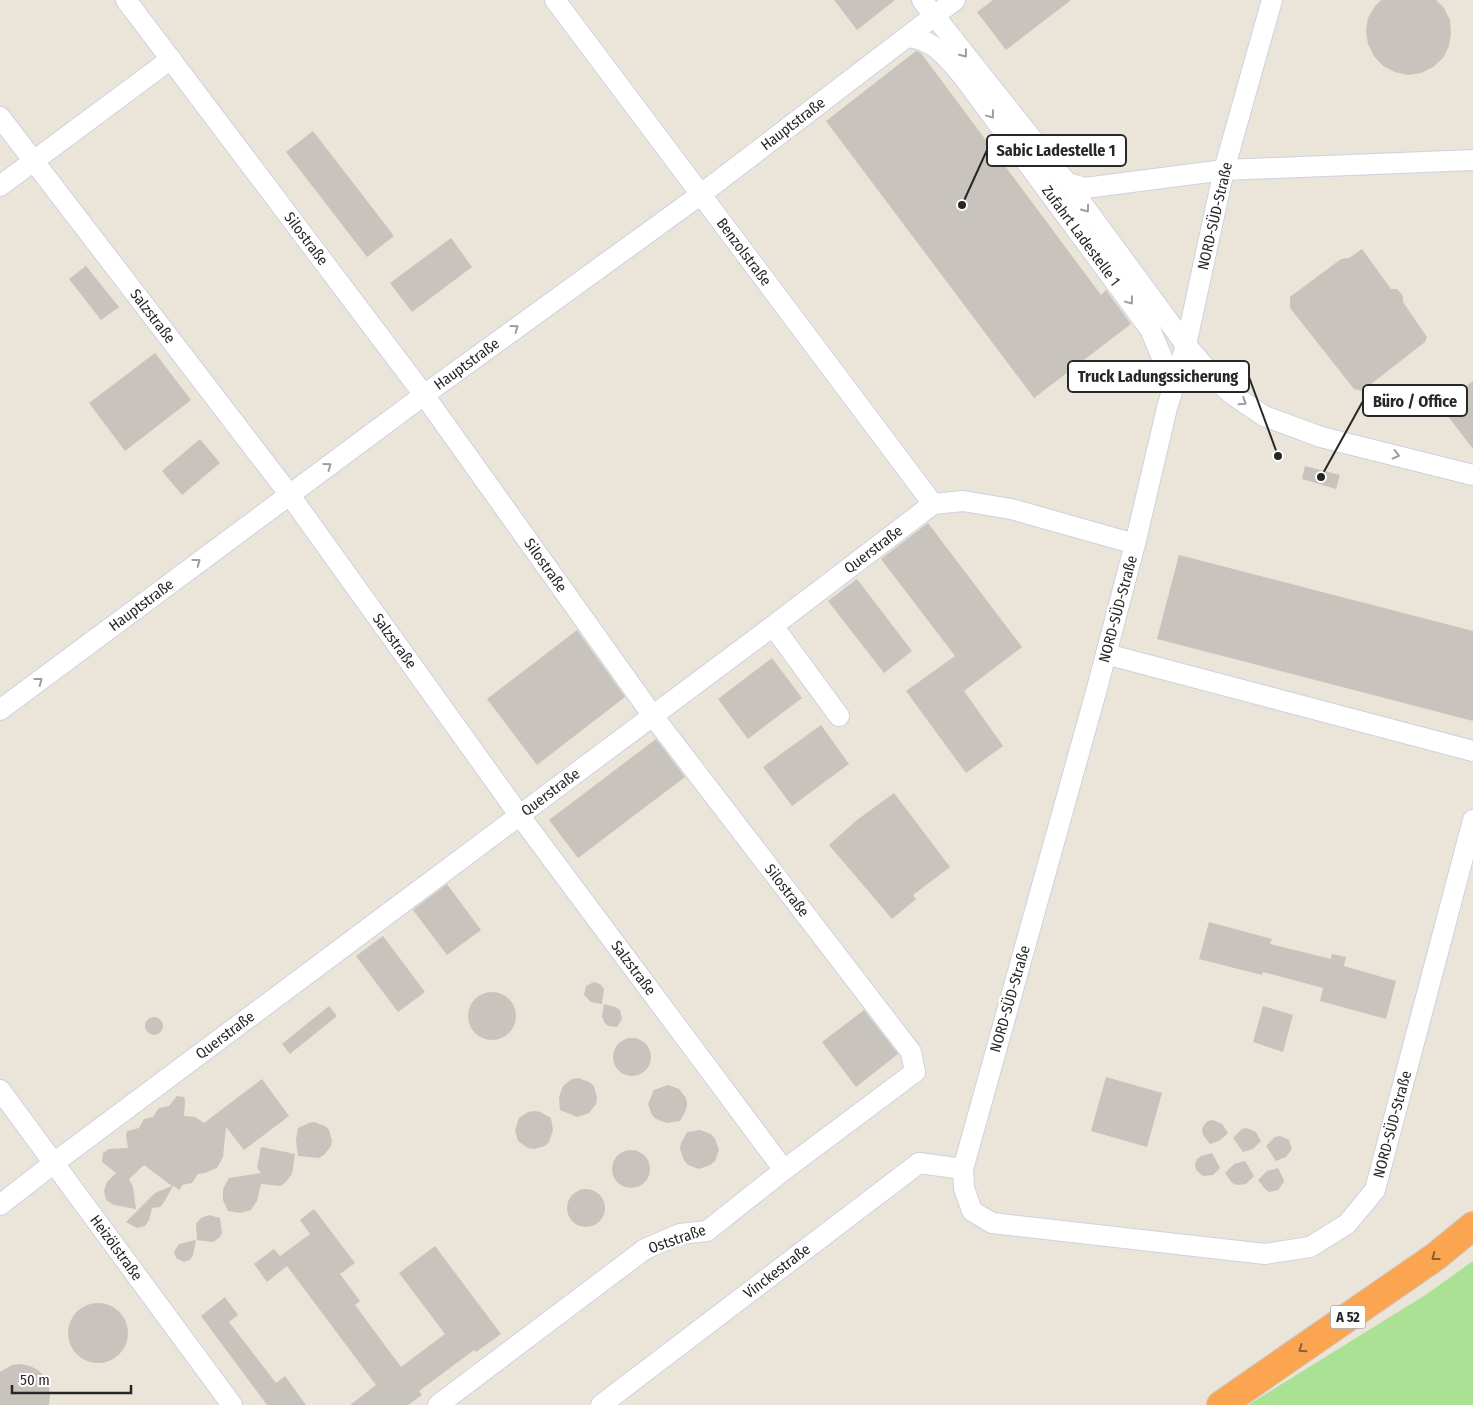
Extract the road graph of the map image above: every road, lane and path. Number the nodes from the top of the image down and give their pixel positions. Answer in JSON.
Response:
{"nodes":[{"id":1,"x":126,"y":0,"type":"edge"},
{"id":2,"x":555,"y":0,"type":"edge"},
{"id":3,"x":922,"y":0,"type":"edge"},
{"id":4,"x":955,"y":0,"type":"edge"},
{"id":5,"x":1272,"y":0,"type":"edge"},
{"id":6,"x":934,"y":16,"type":"junction"},
{"id":7,"x":907,"y":36,"type":"junction"},
{"id":8,"x":171,"y":59,"type":"junction"},
{"id":9,"x":0,"y":118,"type":"edge"},
{"id":10,"x":1473,"y":160,"type":"edge"},
{"id":11,"x":33,"y":162,"type":"junction"},
{"id":12,"x":1224,"y":170,"type":"junction"},
{"id":13,"x":1067,"y":183,"type":"junction"},
{"id":14,"x":0,"y":186,"type":"edge"},
{"id":15,"x":700,"y":195,"type":"junction"},
{"id":16,"x":1186,"y":346,"type":"junction"},
{"id":17,"x":1174,"y":386,"type":"junction"},
{"id":18,"x":424,"y":395,"type":"junction"},
{"id":19,"x":1473,"y":475,"type":"edge"},
{"id":20,"x":289,"y":494,"type":"junction"},
{"id":21,"x":933,"y":504,"type":"junction"},
{"id":22,"x":1135,"y":544,"type":"junction"},
{"id":23,"x":773,"y":626,"type":"junction"},
{"id":24,"x":1106,"y":654,"type":"junction"},
{"id":25,"x":0,"y":710,"type":"edge"},
{"id":26,"x":653,"y":716,"type":"junction"},
{"id":27,"x":839,"y":716,"type":"dead end"},
{"id":28,"x":1473,"y":751,"type":"edge"},
{"id":29,"x":520,"y":816,"type":"junction"},
{"id":30,"x":1473,"y":820,"type":"edge"},
{"id":31,"x":915,"y":1072,"type":"joint"},
{"id":32,"x":0,"y":1090,"type":"edge"},
{"id":33,"x":54,"y":1163,"type":"junction"},
{"id":34,"x":963,"y":1169,"type":"junction"},
{"id":35,"x":784,"y":1170,"type":"junction"},
{"id":36,"x":0,"y":1205,"type":"edge"},
{"id":37,"x":1473,"y":1226,"type":"edge"},
{"id":38,"x":232,"y":1405,"type":"edge"},
{"id":39,"x":438,"y":1405,"type":"edge"},
{"id":40,"x":600,"y":1405,"type":"edge"},
{"id":41,"x":1222,"y":1405,"type":"edge"}],
"edges":[{"from":1,"to":8,"type":"lane","name":"Silostraße"},
{"from":2,"to":15,"type":"lane","name":"Benzolstraße"},
{"from":3,"to":6,"type":"lane"},
{"from":4,"to":6,"type":"lane","name":"Hauptstraße"},
{"from":5,"to":12,"type":"lane","name":"NORD-SÜD-Straße"},
{"from":6,"to":7,"type":"lane","name":"Hauptstraße"},
{"from":6,"to":13,"type":"lane","one_way":true},
{"from":7,"to":15,"type":"lane","name":"Hauptstraße"},
{"from":7,"to":17,"type":"lane","name":"Zufahrt Ladestelle 1","one_way":true},
{"from":8,"to":11,"type":"lane"},
{"from":8,"to":18,"type":"lane","name":"Silostraße"},
{"from":9,"to":11,"type":"lane","name":"Salzstraße"},
{"from":10,"to":12,"type":"lane"},
{"from":11,"to":14,"type":"lane"},
{"from":11,"to":20,"type":"lane","name":"Salzstraße"},
{"from":12,"to":13,"type":"lane"},
{"from":12,"to":16,"type":"lane","name":"NORD-SÜD-Straße"},
{"from":13,"to":16,"type":"lane","one_way":true},
{"from":18,"to":15,"type":"lane","name":"Hauptstraße","one_way":true},
{"from":15,"to":21,"type":"lane","name":"Benzolstraße"},
{"from":16,"to":17,"type":"lane","name":"NORD-SÜD-Straße"},
{"from":16,"to":19,"type":"lane","one_way":true},
{"from":17,"to":22,"type":"lane","name":"NORD-SÜD-Straße"},
{"from":20,"to":18,"type":"lane","name":"Hauptstraße","one_way":true},
{"from":18,"to":26,"type":"lane","name":"Silostraße"},
{"from":25,"to":20,"type":"lane","name":"Hauptstraße","one_way":true},
{"from":20,"to":29,"type":"lane","name":"Salzstraße"},
{"from":21,"to":22,"type":"lane"},
{"from":21,"to":23,"type":"lane","name":"Querstraße"},
{"from":22,"to":24,"type":"lane","name":"NORD-SÜD-Straße"},
{"from":23,"to":26,"type":"lane","name":"Querstraße"},
{"from":23,"to":27,"type":"lane"},
{"from":24,"to":28,"type":"lane"},
{"from":24,"to":34,"type":"lane","name":"NORD-SÜD-Straße"},
{"from":26,"to":29,"type":"lane","name":"Querstraße"},
{"from":26,"to":31,"type":"lane","name":"Silostraße"},
{"from":29,"to":33,"type":"lane","name":"Querstraße"},
{"from":29,"to":35,"type":"lane","name":"Salzstraße"},
{"from":30,"to":34,"type":"lane","name":"NORD-SÜD-Straße"},
{"from":31,"to":35,"type":"lane","name":"Oststraße"},
{"from":32,"to":33,"type":"lane","name":"Heizölstraße"},
{"from":33,"to":36,"type":"lane","name":"Querstraße"},
{"from":33,"to":38,"type":"lane","name":"Heizölstraße"},
{"from":34,"to":40,"type":"lane","name":"Vinckestraße"},
{"from":35,"to":39,"type":"lane","name":"Oststraße"},
{"from":37,"to":41,"type":"highway","number":"A 52","one_way":true}]}
